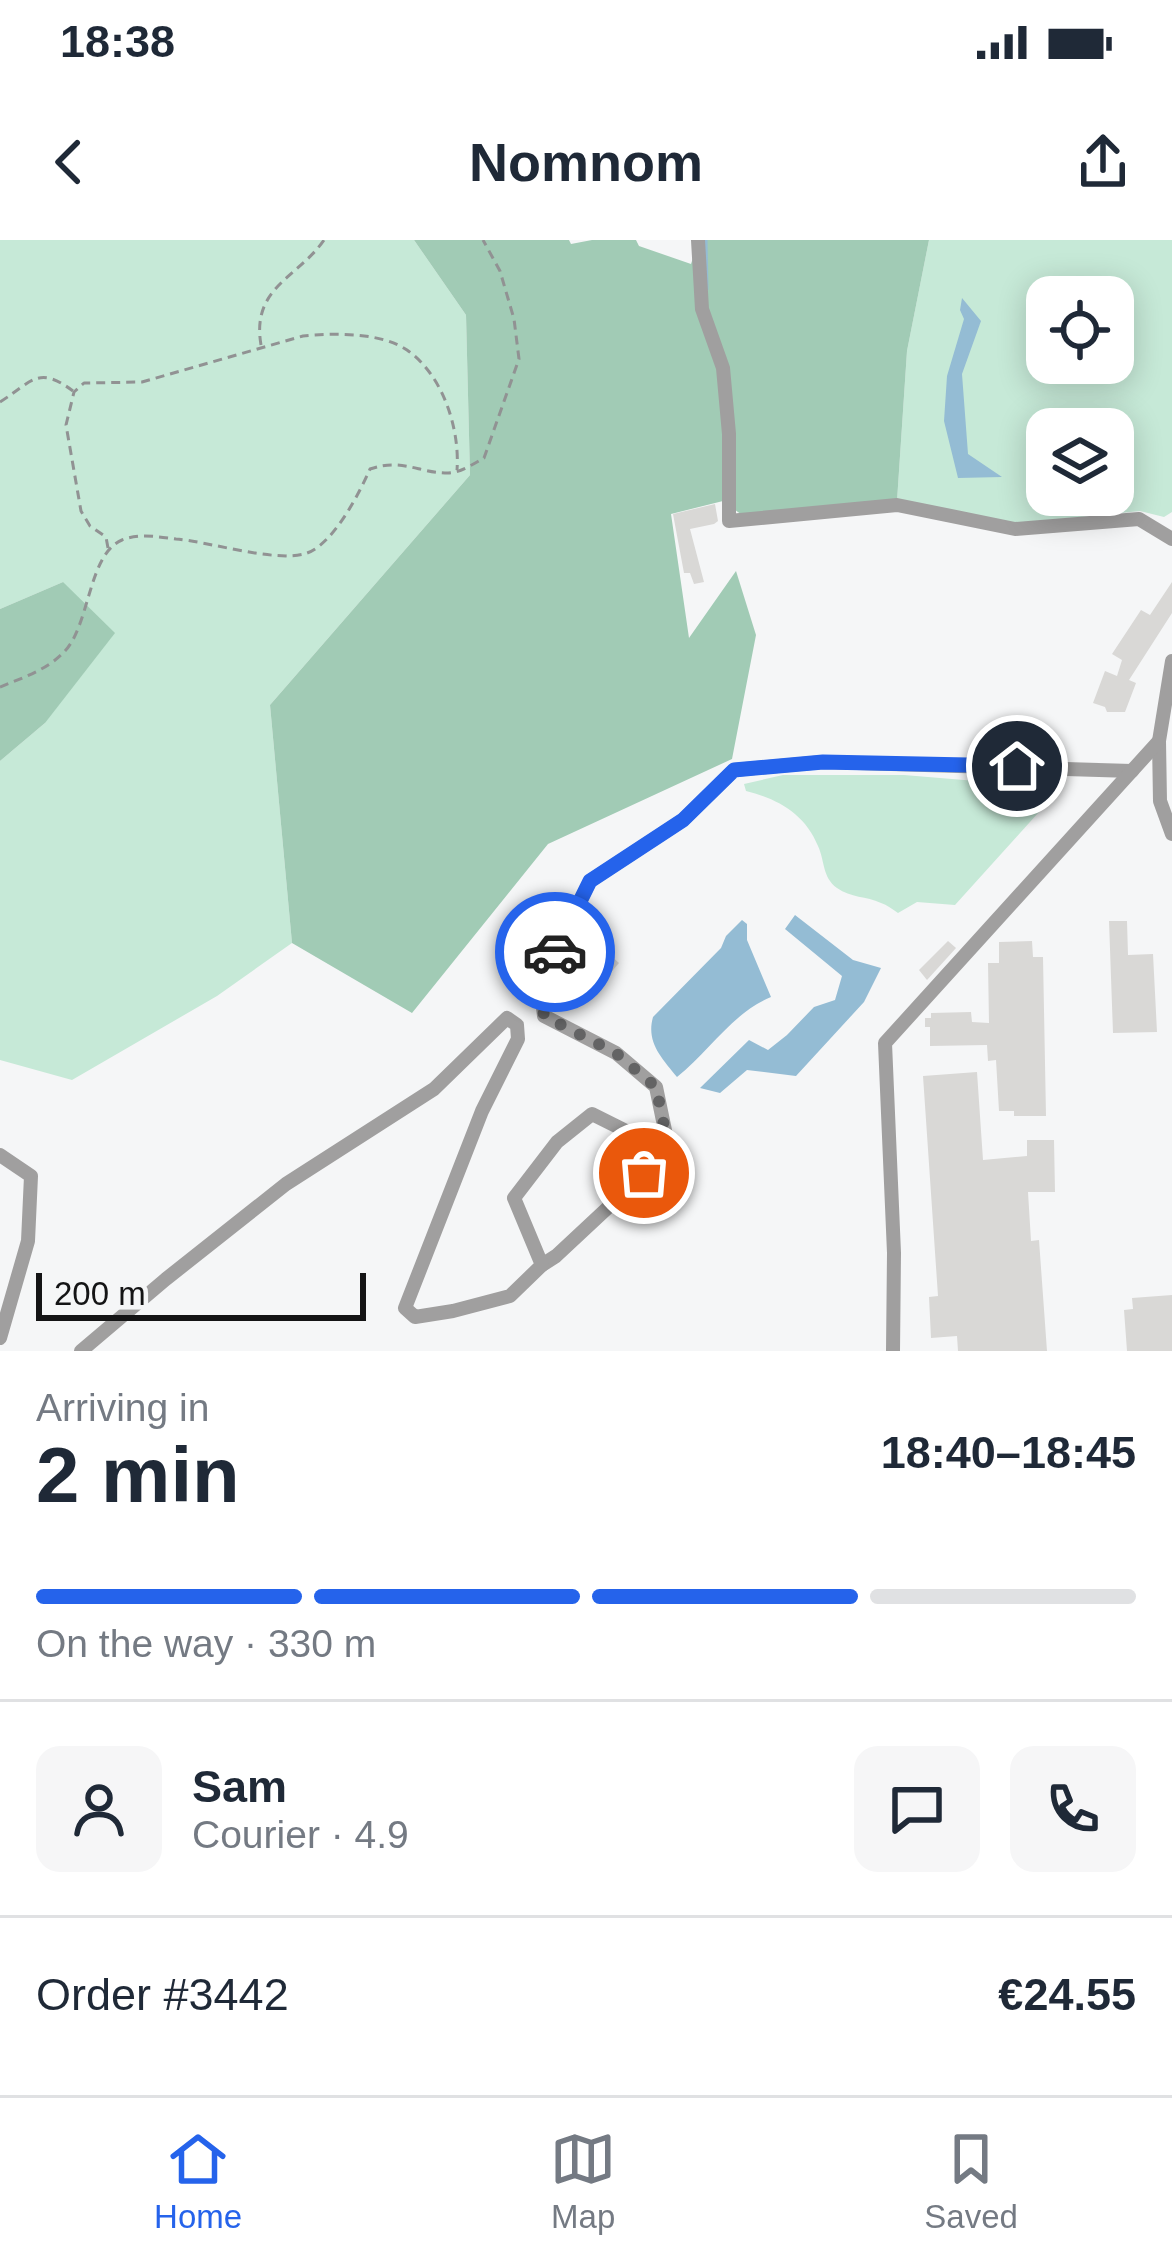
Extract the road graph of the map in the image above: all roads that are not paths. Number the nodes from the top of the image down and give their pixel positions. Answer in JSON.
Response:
{"nodes":[{"id":1,"x":698,"y":240,"type":"edge"},
{"id":2,"x":1172,"y":539,"type":"edge"},
{"id":3,"x":1172,"y":661,"type":"edge"},
{"id":4,"x":1159,"y":741,"type":"junction"},
{"id":5,"x":1132,"y":770,"type":"junction"},
{"id":6,"x":1172,"y":834,"type":"edge"},
{"id":7,"x":667,"y":1140,"type":"junction"},
{"id":8,"x":0,"y":1155,"type":"edge"},
{"id":9,"x":542,"y":1265,"type":"junction"},
{"id":10,"x":0,"y":1338,"type":"edge"},
{"id":11,"x":85,"y":1349,"type":"edge"},
{"id":12,"x":893,"y":1351,"type":"edge"}],
"edges":[{"from":1,"to":2,"type":"street"},
{"from":3,"to":4,"type":"street"},
{"from":4,"to":5,"type":"street"},
{"from":4,"to":6,"type":"street"},
{"from":5,"to":7,"type":"street"},
{"from":5,"to":12,"type":"street"},
{"from":7,"to":9,"type":"street"},
{"from":7,"to":9,"type":"street"},
{"from":8,"to":10,"type":"street"},
{"from":9,"to":11,"type":"street"}]}
